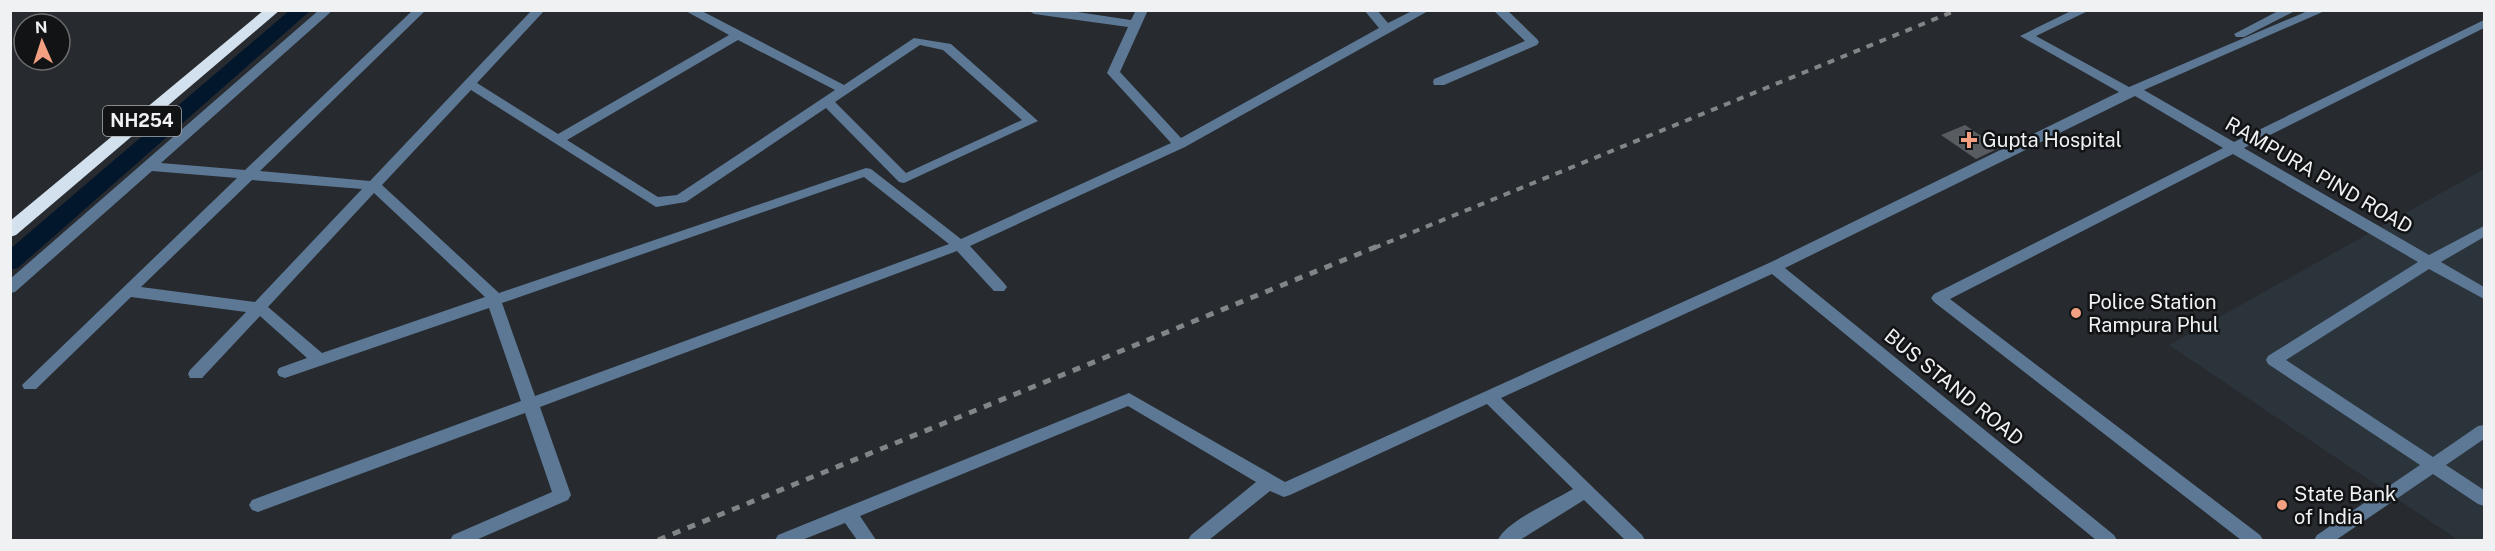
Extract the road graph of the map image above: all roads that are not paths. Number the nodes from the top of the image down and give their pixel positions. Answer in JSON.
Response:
{"nodes":[{"id":1,"x":273,"y":10,"type":"edge"},
{"id":2,"x":327,"y":10,"type":"edge"},
{"id":3,"x":420,"y":10,"type":"edge"},
{"id":4,"x":539,"y":10,"type":"edge"},
{"id":5,"x":690,"y":10,"type":"edge"},
{"id":6,"x":1034,"y":10,"type":"edge"},
{"id":7,"x":1142,"y":10,"type":"edge"},
{"id":8,"x":1370,"y":10,"type":"edge"},
{"id":9,"x":1424,"y":10,"type":"edge"},
{"id":10,"x":1499,"y":10,"type":"edge"},
{"id":11,"x":2084,"y":10,"type":"edge"},
{"id":12,"x":2292,"y":10,"type":"edge"},
{"id":13,"x":2321,"y":10,"type":"edge"},
{"id":14,"x":1136,"y":24,"type":"junction"},
{"id":15,"x":2484,"y":24,"type":"edge"},
{"id":16,"x":1386,"y":29,"type":"junction"},
{"id":17,"x":738,"y":36,"type":"junction"},
{"id":18,"x":1439,"y":82,"type":"dead end"},
{"id":19,"x":470,"y":84,"type":"junction"},
{"id":20,"x":2130,"y":89,"type":"junction"},
{"id":21,"x":844,"y":90,"type":"junction"},
{"id":22,"x":827,"y":102,"type":"junction"},
{"id":23,"x":557,"y":140,"type":"junction"},
{"id":24,"x":1180,"y":144,"type":"junction"},
{"id":25,"x":2233,"y":148,"type":"junction"},
{"id":26,"x":150,"y":166,"type":"junction"},
{"id":27,"x":248,"y":176,"type":"junction"},
{"id":28,"x":375,"y":186,"type":"junction"},
{"id":29,"x":10,"y":231,"type":"edge"},
{"id":30,"x":2484,"y":231,"type":"edge"},
{"id":31,"x":960,"y":245,"type":"junction"},
{"id":32,"x":2429,"y":262,"type":"junction"},
{"id":33,"x":1774,"y":267,"type":"junction"},
{"id":34,"x":999,"y":287,"type":"dead end"},
{"id":35,"x":10,"y":288,"type":"edge"},
{"id":36,"x":128,"y":291,"type":"junction"},
{"id":37,"x":2484,"y":294,"type":"edge"},
{"id":38,"x":494,"y":300,"type":"junction"},
{"id":39,"x":260,"y":308,"type":"junction"},
{"id":40,"x":319,"y":360,"type":"junction"},
{"id":41,"x":285,"y":372,"type":"dead end"},
{"id":42,"x":196,"y":374,"type":"dead end"},
{"id":43,"x":30,"y":385,"type":"dead end"},
{"id":44,"x":1489,"y":396,"type":"junction"},
{"id":45,"x":529,"y":404,"type":"junction"},
{"id":46,"x":2484,"y":431,"type":"edge"},
{"id":47,"x":2434,"y":466,"type":"junction"},
{"id":48,"x":1270,"y":481,"type":"junction"},
{"id":49,"x":1584,"y":491,"type":"junction"},
{"id":50,"x":2484,"y":499,"type":"edge"},
{"id":51,"x":258,"y":505,"type":"dead end"},
{"id":52,"x":849,"y":514,"type":"junction"},
{"id":53,"x":459,"y":540,"type":"edge"},
{"id":54,"x":784,"y":540,"type":"edge"},
{"id":55,"x":867,"y":540,"type":"edge"},
{"id":56,"x":1197,"y":540,"type":"edge"},
{"id":57,"x":1507,"y":540,"type":"edge"},
{"id":58,"x":1636,"y":540,"type":"edge"},
{"id":59,"x":2108,"y":540,"type":"edge"},
{"id":60,"x":2254,"y":540,"type":"edge"},
{"id":61,"x":2323,"y":540,"type":"edge"}],
"edges":[{"from":1,"to":29,"type":"highway","number":"NH254"},
{"from":2,"to":26,"type":"street"},
{"from":3,"to":27,"type":"street"},
{"from":4,"to":19,"type":"street"},
{"from":5,"to":17,"type":"street"},
{"from":6,"to":14,"type":"street"},
{"from":7,"to":14,"type":"street"},
{"from":8,"to":16,"type":"street"},
{"from":9,"to":16,"type":"street"},
{"from":10,"to":18,"type":"street"},
{"from":11,"to":20,"type":"street","name":"RAMPURA PIND ROAD"},
{"from":12,"to":20,"type":"street"},
{"from":13,"to":20,"type":"street"},
{"from":14,"to":24,"type":"street"},
{"from":15,"to":25,"type":"street"},
{"from":16,"to":24,"type":"street"},
{"from":17,"to":21,"type":"street"},
{"from":17,"to":23,"type":"street"},
{"from":19,"to":23,"type":"street"},
{"from":19,"to":28,"type":"street"},
{"from":20,"to":25,"type":"street","name":"RAMPURA PIND ROAD"},
{"from":20,"to":33,"type":"street"},
{"from":21,"to":22,"type":"street"},
{"from":21,"to":22,"type":"street"},
{"from":22,"to":23,"type":"street"},
{"from":24,"to":31,"type":"street"},
{"from":25,"to":32,"type":"street","name":"RAMPURA PIND ROAD"},
{"from":25,"to":60,"type":"street"},
{"from":26,"to":27,"type":"street"},
{"from":26,"to":35,"type":"street"},
{"from":27,"to":28,"type":"street"},
{"from":27,"to":36,"type":"street"},
{"from":28,"to":38,"type":"street"},
{"from":28,"to":39,"type":"street"},
{"from":30,"to":32,"type":"street"},
{"from":31,"to":34,"type":"street"},
{"from":31,"to":38,"type":"street"},
{"from":31,"to":45,"type":"street"},
{"from":32,"to":37,"type":"street","name":"RAMPURA PIND ROAD"},
{"from":32,"to":47,"type":"street"},
{"from":33,"to":44,"type":"street"},
{"from":33,"to":59,"type":"street","name":"BUS STAND ROAD"},
{"from":36,"to":39,"type":"street"},
{"from":36,"to":43,"type":"street"},
{"from":38,"to":40,"type":"street"},
{"from":38,"to":45,"type":"street"},
{"from":39,"to":40,"type":"street"},
{"from":39,"to":42,"type":"street"},
{"from":40,"to":41,"type":"street"},
{"from":44,"to":48,"type":"street"},
{"from":44,"to":49,"type":"street"},
{"from":45,"to":51,"type":"street"},
{"from":45,"to":53,"type":"street"},
{"from":46,"to":47,"type":"street"},
{"from":47,"to":50,"type":"street"},
{"from":47,"to":61,"type":"street"},
{"from":48,"to":52,"type":"street"},
{"from":48,"to":56,"type":"street"},
{"from":49,"to":57,"type":"street"},
{"from":49,"to":58,"type":"street"},
{"from":52,"to":54,"type":"street"},
{"from":52,"to":55,"type":"street"}]}
